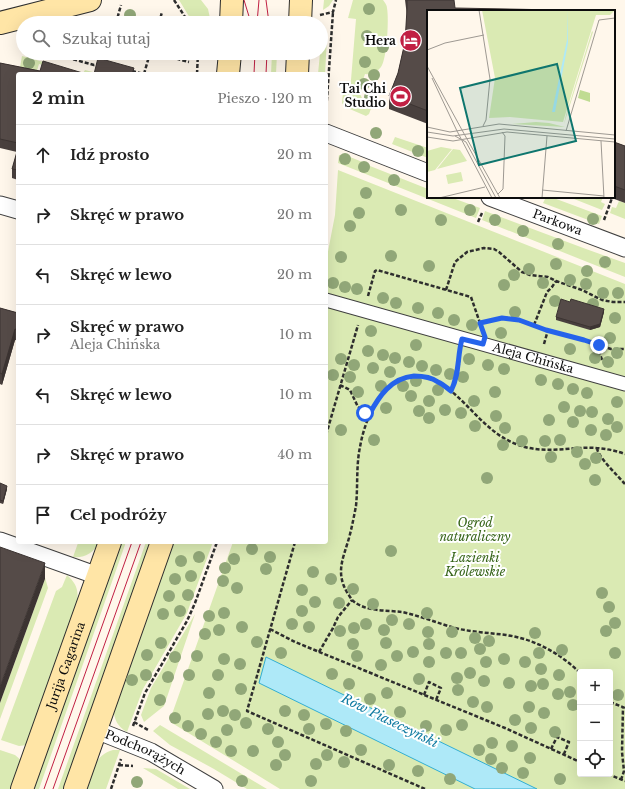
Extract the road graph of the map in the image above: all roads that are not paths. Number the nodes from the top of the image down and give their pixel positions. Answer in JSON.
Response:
{"nodes":[{"id":1,"x":90,"y":0,"type":"edge"},
{"id":2,"x":232,"y":0,"type":"edge"},
{"id":3,"x":301,"y":0,"type":"edge"},
{"id":4,"x":27,"y":16,"type":"edge"},
{"id":5,"x":231,"y":16,"type":"edge"},
{"id":6,"x":300,"y":16,"type":"edge"},
{"id":7,"x":16,"y":19,"type":"edge"},
{"id":8,"x":0,"y":23,"type":"edge"},
{"id":9,"x":229,"y":60,"type":"edge"},
{"id":10,"x":298,"y":60,"type":"edge"},
{"id":11,"x":228,"y":72,"type":"edge"},
{"id":12,"x":297,"y":72,"type":"edge"},
{"id":13,"x":328,"y":134,"type":"edge"},
{"id":14,"x":427,"y":173,"type":"edge"},
{"id":15,"x":487,"y":203,"type":"edge"},
{"id":16,"x":0,"y":205,"type":"edge"},
{"id":17,"x":16,"y":209,"type":"edge"},
{"id":18,"x":625,"y":248,"type":"edge"},
{"id":19,"x":328,"y":301,"type":"edge"},
{"id":20,"x":625,"y":384,"type":"edge"},
{"id":21,"x":0,"y":541,"type":"edge"},
{"id":22,"x":109,"y":544,"type":"edge"},
{"id":23,"x":161,"y":544,"type":"edge"},
{"id":24,"x":98,"y":576,"type":"junction"},
{"id":25,"x":96,"y":730,"type":"junction"},
{"id":26,"x":22,"y":789,"type":"edge"},
{"id":27,"x":75,"y":789,"type":"edge"},
{"id":28,"x":214,"y":789,"type":"edge"}],
"edges":[{"from":1,"to":4,"type":"main road"},
{"from":2,"to":5,"type":"main road"},
{"from":3,"to":6,"type":"main road"},
{"from":7,"to":8,"type":"main road"},
{"from":9,"to":11,"type":"main road"},
{"from":10,"to":12,"type":"main road"},
{"from":13,"to":14,"type":"street"},
{"from":15,"to":18,"type":"street","name":"Parkowa"},
{"from":16,"to":17,"type":"street"},
{"from":19,"to":20,"type":"street","name":"Aleja Chińska"},
{"from":21,"to":24,"type":"street"},
{"from":22,"to":24,"type":"main road","name":"Jurija Gagarina"},
{"from":23,"to":25,"type":"main road"},
{"from":24,"to":26,"type":"main road","name":"Jurija Gagarina"},
{"from":25,"to":27,"type":"main road"},
{"from":25,"to":28,"type":"street","name":"Podchorążych"}]}
